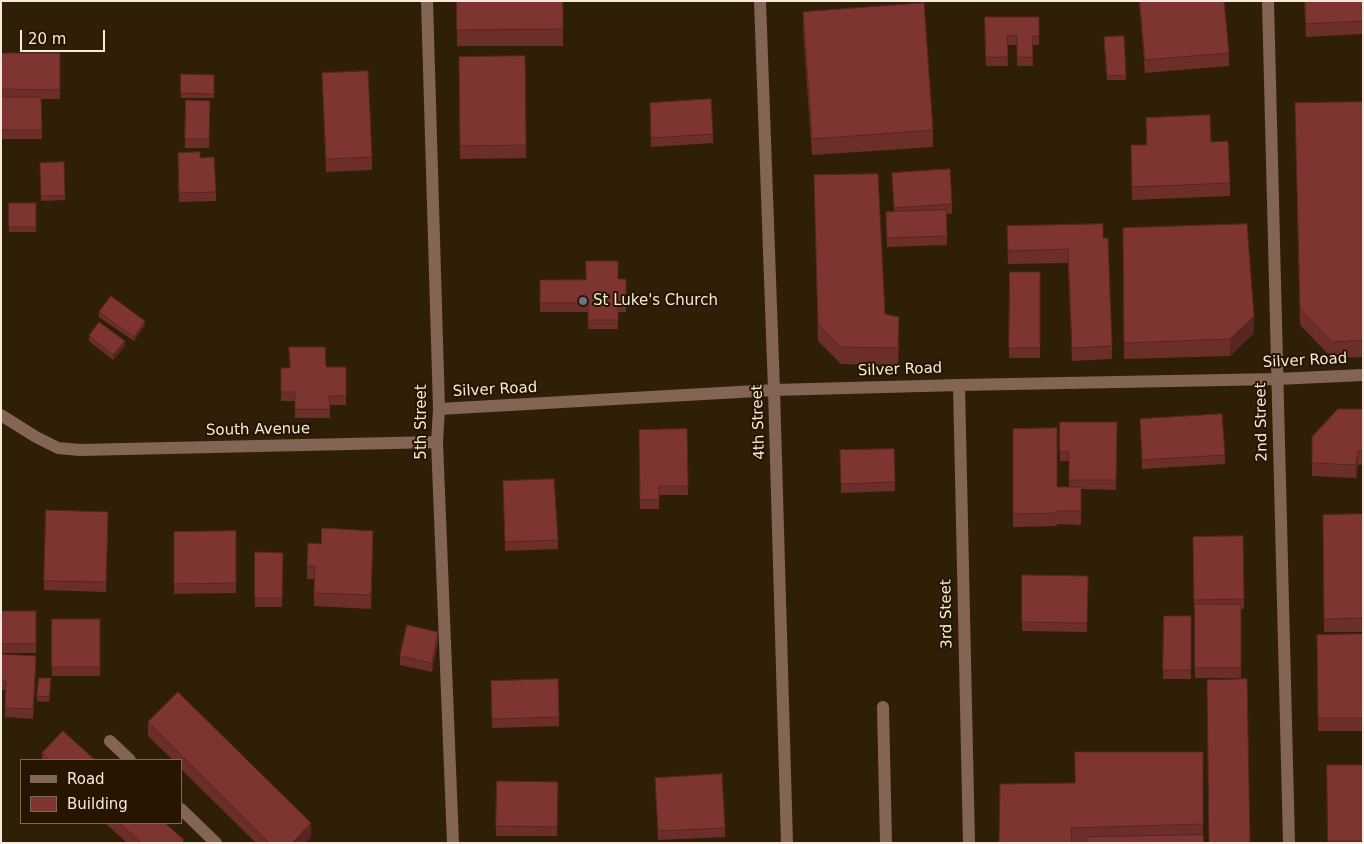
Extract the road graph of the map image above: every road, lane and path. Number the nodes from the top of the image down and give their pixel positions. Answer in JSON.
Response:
{"nodes":[{"id":1,"x":427,"y":1,"type":"edge"},
{"id":2,"x":760,"y":1,"type":"edge"},
{"id":3,"x":1268,"y":1,"type":"edge"},
{"id":4,"x":1363,"y":375,"type":"edge"},
{"id":5,"x":1277,"y":379,"type":"junction"},
{"id":6,"x":959,"y":385,"type":"junction"},
{"id":7,"x":774,"y":390,"type":"junction"},
{"id":8,"x":439,"y":409,"type":"junction"},
{"id":9,"x":1,"y":415,"type":"edge"},
{"id":10,"x":437,"y":442,"type":"junction"},
{"id":11,"x":883,"y":707,"type":"dead end"},
{"id":12,"x":110,"y":741,"type":"dead end"},
{"id":13,"x":129,"y":759,"type":"edge"},
{"id":14,"x":182,"y":810,"type":"edge"},
{"id":15,"x":216,"y":843,"type":"edge"},
{"id":16,"x":453,"y":843,"type":"edge"},
{"id":17,"x":787,"y":843,"type":"edge"},
{"id":18,"x":886,"y":843,"type":"edge"},
{"id":19,"x":969,"y":843,"type":"edge"},
{"id":20,"x":1289,"y":843,"type":"edge"}],
"edges":[{"from":1,"to":8,"type":"street","name":"5th Street"},
{"from":2,"to":7,"type":"street","name":"4th Street"},
{"from":3,"to":5,"type":"street","name":"2nd Street"},
{"from":4,"to":5,"type":"street","name":"Silver Road"},
{"from":5,"to":6,"type":"street","name":"Silver Road"},
{"from":5,"to":20,"type":"street","name":"2nd Street"},
{"from":6,"to":7,"type":"street","name":"Silver Road"},
{"from":6,"to":19,"type":"street","name":"3rd Steet"},
{"from":7,"to":8,"type":"street","name":"Silver Road"},
{"from":7,"to":17,"type":"street","name":"4th Street"},
{"from":8,"to":10,"type":"street","name":"5th Street"},
{"from":9,"to":10,"type":"street","name":"South Avenue"},
{"from":10,"to":16,"type":"street","name":"5th Street"},
{"from":11,"to":18,"type":"street"},
{"from":12,"to":13,"type":"street"},
{"from":14,"to":15,"type":"street"}]}
